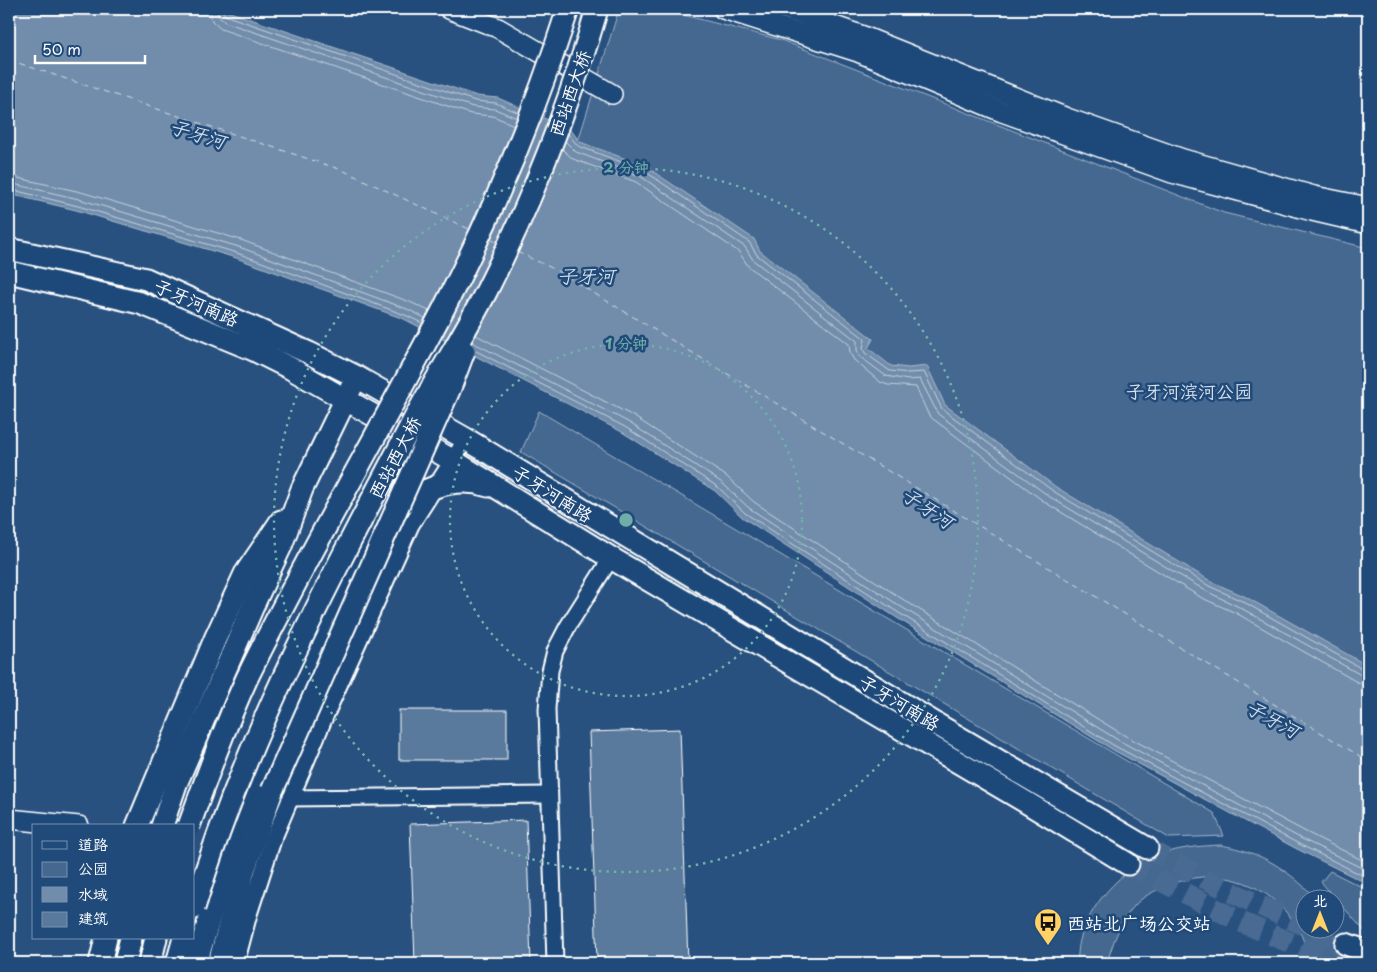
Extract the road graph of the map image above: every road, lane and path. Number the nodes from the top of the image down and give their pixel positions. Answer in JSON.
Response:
{"nodes":[{"id":1,"x":449,"y":9,"type":"edge"},
{"id":2,"x":568,"y":9,"type":"edge"},
{"id":3,"x":596,"y":9,"type":"edge"},
{"id":4,"x":723,"y":9,"type":"edge"},
{"id":5,"x":786,"y":9,"type":"edge"},
{"id":6,"x":612,"y":94,"type":"dead end"},
{"id":7,"x":1368,"y":207,"type":"edge"},
{"id":8,"x":1368,"y":224,"type":"edge"},
{"id":9,"x":9,"y":249,"type":"edge"},
{"id":10,"x":9,"y":272,"type":"edge"},
{"id":11,"x":486,"y":291,"type":"junction"},
{"id":12,"x":357,"y":377,"type":"junction"},
{"id":13,"x":352,"y":402,"type":"junction"},
{"id":14,"x":419,"y":412,"type":"junction"},
{"id":15,"x":415,"y":439,"type":"junction"},
{"id":16,"x":466,"y":439,"type":"junction"},
{"id":17,"x":452,"y":460,"type":"junction"},
{"id":18,"x":435,"y":487,"type":"junction"},
{"id":19,"x":302,"y":489,"type":"junction"},
{"id":20,"x":505,"y":493,"type":"junction"},
{"id":21,"x":376,"y":524,"type":"junction"},
{"id":22,"x":610,"y":558,"type":"junction"},
{"id":23,"x":281,"y":794,"type":"junction"},
{"id":24,"x":549,"y":795,"type":"junction"},
{"id":25,"x":9,"y":819,"type":"edge"},
{"id":26,"x":59,"y":824,"type":"edge"},
{"id":27,"x":138,"y":824,"type":"edge"},
{"id":28,"x":163,"y":824,"type":"edge"},
{"id":29,"x":189,"y":824,"type":"edge"},
{"id":30,"x":1146,"y":848,"type":"tunnel mouth"},
{"id":31,"x":1128,"y":864,"type":"tunnel mouth"},
{"id":32,"x":195,"y":904,"type":"edge"},
{"id":33,"x":106,"y":940,"type":"edge"},
{"id":34,"x":131,"y":940,"type":"edge"},
{"id":35,"x":156,"y":940,"type":"edge"},
{"id":36,"x":183,"y":940,"type":"edge"},
{"id":37,"x":1346,"y":944,"type":"tunnel mouth"},
{"id":38,"x":1368,"y":952,"type":"edge"},
{"id":39,"x":100,"y":963,"type":"edge"},
{"id":40,"x":125,"y":963,"type":"edge"},
{"id":41,"x":150,"y":963,"type":"edge"},
{"id":42,"x":177,"y":963,"type":"edge"},
{"id":43,"x":196,"y":963,"type":"edge"},
{"id":44,"x":219,"y":963,"type":"edge"},
{"id":45,"x":236,"y":963,"type":"edge"},
{"id":46,"x":555,"y":963,"type":"edge"}],
"edges":[{"from":1,"to":6,"type":"street"},
{"from":2,"to":29,"type":"main road","name":"西站西大桥","bridge":true},
{"from":3,"to":11,"type":"main road","name":"西站西大桥","bridge":true},
{"from":4,"to":8,"type":"street"},
{"from":5,"to":7,"type":"street"},
{"from":9,"to":12,"type":"main road","name":"子牙河南路"},
{"from":10,"to":13,"type":"main road","name":"子牙河南路"},
{"from":11,"to":23,"type":"main road","bridge":true},
{"from":11,"to":32,"type":"main road","name":"西站西大桥","bridge":true},
{"from":12,"to":13,"type":"main road"},
{"from":12,"to":14,"type":"main road","name":"子牙河南路"},
{"from":13,"to":14,"type":"main road"},
{"from":13,"to":15,"type":"main road","name":"子牙河南路"},
{"from":13,"to":19,"type":"main road"},
{"from":14,"to":15,"type":"main road"},
{"from":14,"to":16,"type":"main road","name":"子牙河南路"},
{"from":15,"to":17,"type":"main road","name":"子牙河南路"},
{"from":15,"to":21,"type":"main road"},
{"from":16,"to":17,"type":"street"},
{"from":16,"to":30,"type":"main road","name":"子牙河南路"},
{"from":17,"to":18,"type":"street"},
{"from":17,"to":20,"type":"main road","name":"子牙河南路"},
{"from":18,"to":20,"type":"main road"},
{"from":18,"to":21,"type":"main road"},
{"from":18,"to":23,"type":"street"},
{"from":19,"to":27,"type":"main road"},
{"from":19,"to":28,"type":"main road"},
{"from":20,"to":22,"type":"main road","name":"子牙河南路"},
{"from":21,"to":43,"type":"main road"},
{"from":22,"to":24,"type":"street"},
{"from":22,"to":31,"type":"main road","name":"子牙河南路"},
{"from":23,"to":24,"type":"street"},
{"from":23,"to":44,"type":"main road"},
{"from":23,"to":45,"type":"street"},
{"from":24,"to":46,"type":"street"},
{"from":25,"to":26,"type":"street"},
{"from":33,"to":39,"type":"main road"},
{"from":34,"to":40,"type":"main road"},
{"from":35,"to":41,"type":"main road"},
{"from":36,"to":42,"type":"main road"},
{"from":37,"to":38,"type":"main road"}]}
